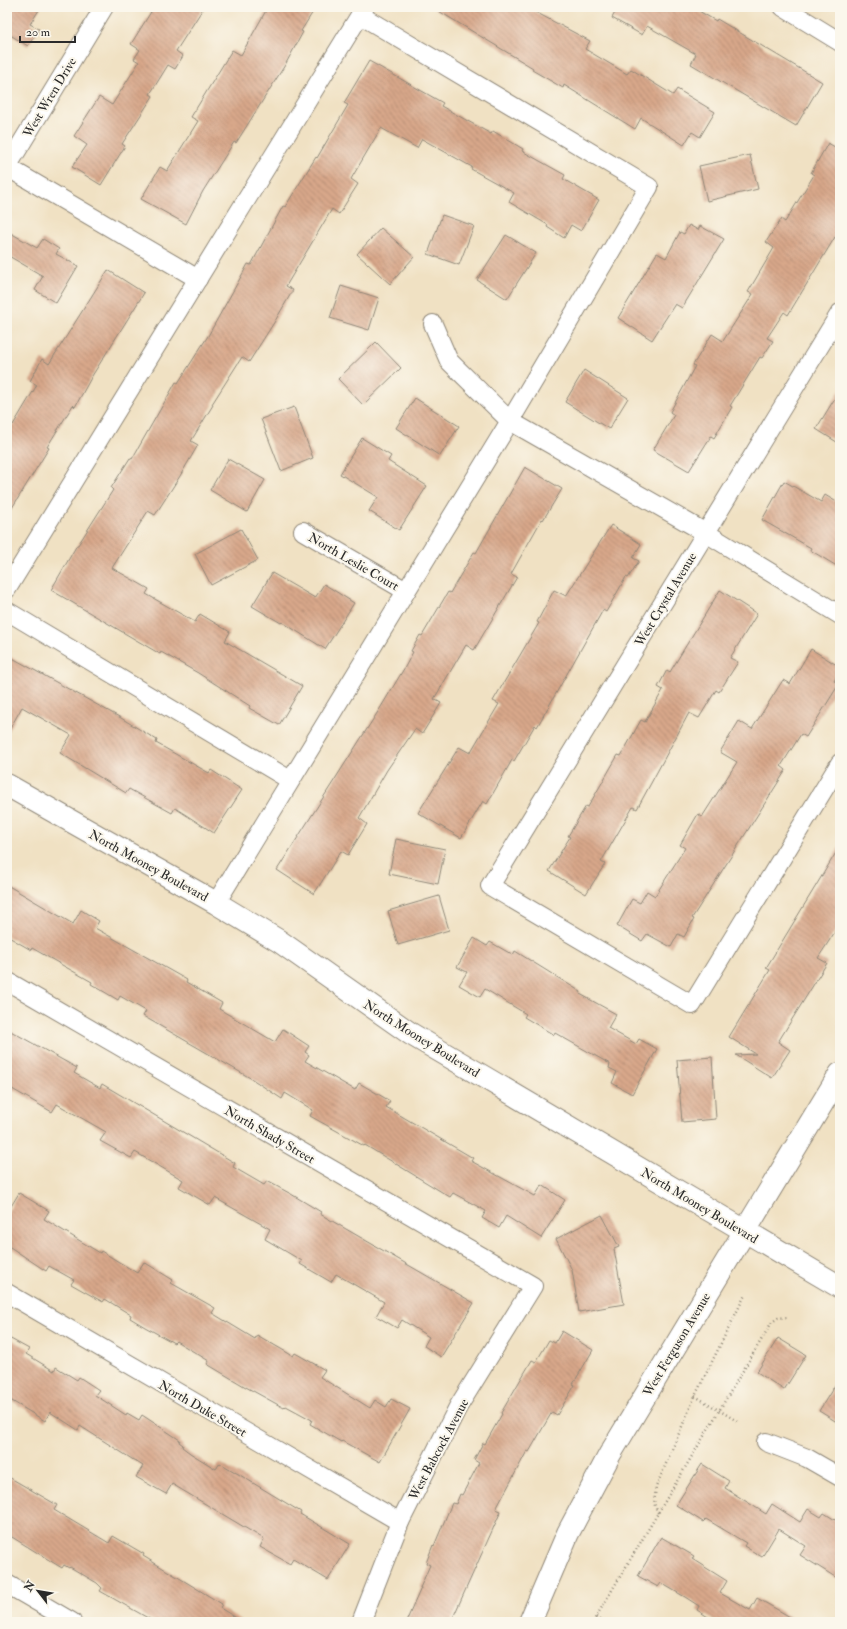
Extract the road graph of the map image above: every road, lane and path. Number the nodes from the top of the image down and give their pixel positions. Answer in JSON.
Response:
{"nodes":[{"id":1,"x":104,"y":7,"type":"edge"},
{"id":2,"x":783,"y":7,"type":"edge"},
{"id":3,"x":363,"y":11,"type":"edge"},
{"id":4,"x":840,"y":42,"type":"edge"},
{"id":5,"x":7,"y":167,"type":"edge"},
{"id":6,"x":198,"y":278,"type":"junction"},
{"id":7,"x":840,"y":313,"type":"edge"},
{"id":8,"x":433,"y":324,"type":"dead end"},
{"id":9,"x":834,"y":338,"type":"edge"},
{"id":10,"x":510,"y":421,"type":"junction"},
{"id":11,"x":303,"y":531,"type":"dead end"},
{"id":12,"x":706,"y":533,"type":"junction"},
{"id":13,"x":7,"y":589,"type":"edge"},
{"id":14,"x":406,"y":590,"type":"junction"},
{"id":15,"x":7,"y":611,"type":"edge"},
{"id":16,"x":840,"y":616,"type":"edge"},
{"id":17,"x":840,"y":763,"type":"edge"},
{"id":18,"x":290,"y":780,"type":"junction"},
{"id":19,"x":7,"y":785,"type":"edge"},
{"id":20,"x":216,"y":903,"type":"junction"},
{"id":21,"x":7,"y":981,"type":"edge"},
{"id":22,"x":840,"y":1074,"type":"edge"},
{"id":23,"x":744,"y":1231,"type":"junction"},
{"id":24,"x":533,"y":1286,"type":"joint"},
{"id":25,"x":840,"y":1287,"type":"edge"},
{"id":26,"x":7,"y":1293,"type":"edge"},
{"id":27,"x":745,"y":1295,"type":"dead end"},
{"id":28,"x":788,"y":1317,"type":"dead end"},
{"id":29,"x":695,"y":1396,"type":"junction"},
{"id":30,"x":719,"y":1411,"type":"junction"},
{"id":31,"x":737,"y":1421,"type":"dead end"},
{"id":32,"x":766,"y":1442,"type":"dead end"},
{"id":33,"x":840,"y":1477,"type":"edge"},
{"id":34,"x":658,"y":1513,"type":"junction"},
{"id":35,"x":400,"y":1522,"type":"junction"},
{"id":36,"x":7,"y":1584,"type":"edge"},
{"id":37,"x":596,"y":1617,"type":"junction"},
{"id":38,"x":68,"y":1621,"type":"edge"},
{"id":39,"x":361,"y":1622,"type":"edge"},
{"id":40,"x":530,"y":1622,"type":"edge"},
{"id":41,"x":593,"y":1622,"type":"edge"},
{"id":42,"x":604,"y":1622,"type":"edge"}],
"edges":[{"from":1,"to":5,"type":"street","name":"West Wren Drive"},
{"from":2,"to":4,"type":"street"},
{"from":3,"to":6,"type":"street"},
{"from":3,"to":10,"type":"street"},
{"from":5,"to":6,"type":"street"},
{"from":6,"to":13,"type":"street"},
{"from":7,"to":9,"type":"street","name":"West Crystal Avenue"},
{"from":8,"to":10,"type":"street"},
{"from":9,"to":12,"type":"street","name":"West Crystal Avenue"},
{"from":10,"to":12,"type":"street"},
{"from":10,"to":14,"type":"street"},
{"from":11,"to":14,"type":"street","name":"North Leslie Court"},
{"from":12,"to":16,"type":"street"},
{"from":12,"to":17,"type":"street","name":"West Crystal Avenue"},
{"from":14,"to":18,"type":"street"},
{"from":15,"to":18,"type":"street"},
{"from":18,"to":20,"type":"street"},
{"from":19,"to":20,"type":"street","name":"North Mooney Boulevard"},
{"from":20,"to":23,"type":"street","name":"North Mooney Boulevard"},
{"from":21,"to":24,"type":"street","name":"North Shady Street"},
{"from":22,"to":23,"type":"street","name":"West Ferguson Avenue"},
{"from":23,"to":25,"type":"street","name":"North Mooney Boulevard"},
{"from":23,"to":40,"type":"street","name":"West Ferguson Avenue"},
{"from":24,"to":35,"type":"street","name":"West Babcock Avenue"},
{"from":26,"to":35,"type":"street","name":"North Duke Street"},
{"from":27,"to":29,"type":"path"},
{"from":28,"to":30,"type":"path"},
{"from":29,"to":30,"type":"path"},
{"from":29,"to":34,"type":"path"},
{"from":30,"to":31,"type":"path"},
{"from":30,"to":34,"type":"path"},
{"from":32,"to":33,"type":"street"},
{"from":34,"to":37,"type":"path"},
{"from":35,"to":39,"type":"street","name":"West Babcock Avenue"},
{"from":36,"to":38,"type":"street"},
{"from":37,"to":41,"type":"path"},
{"from":37,"to":42,"type":"path"}]}
